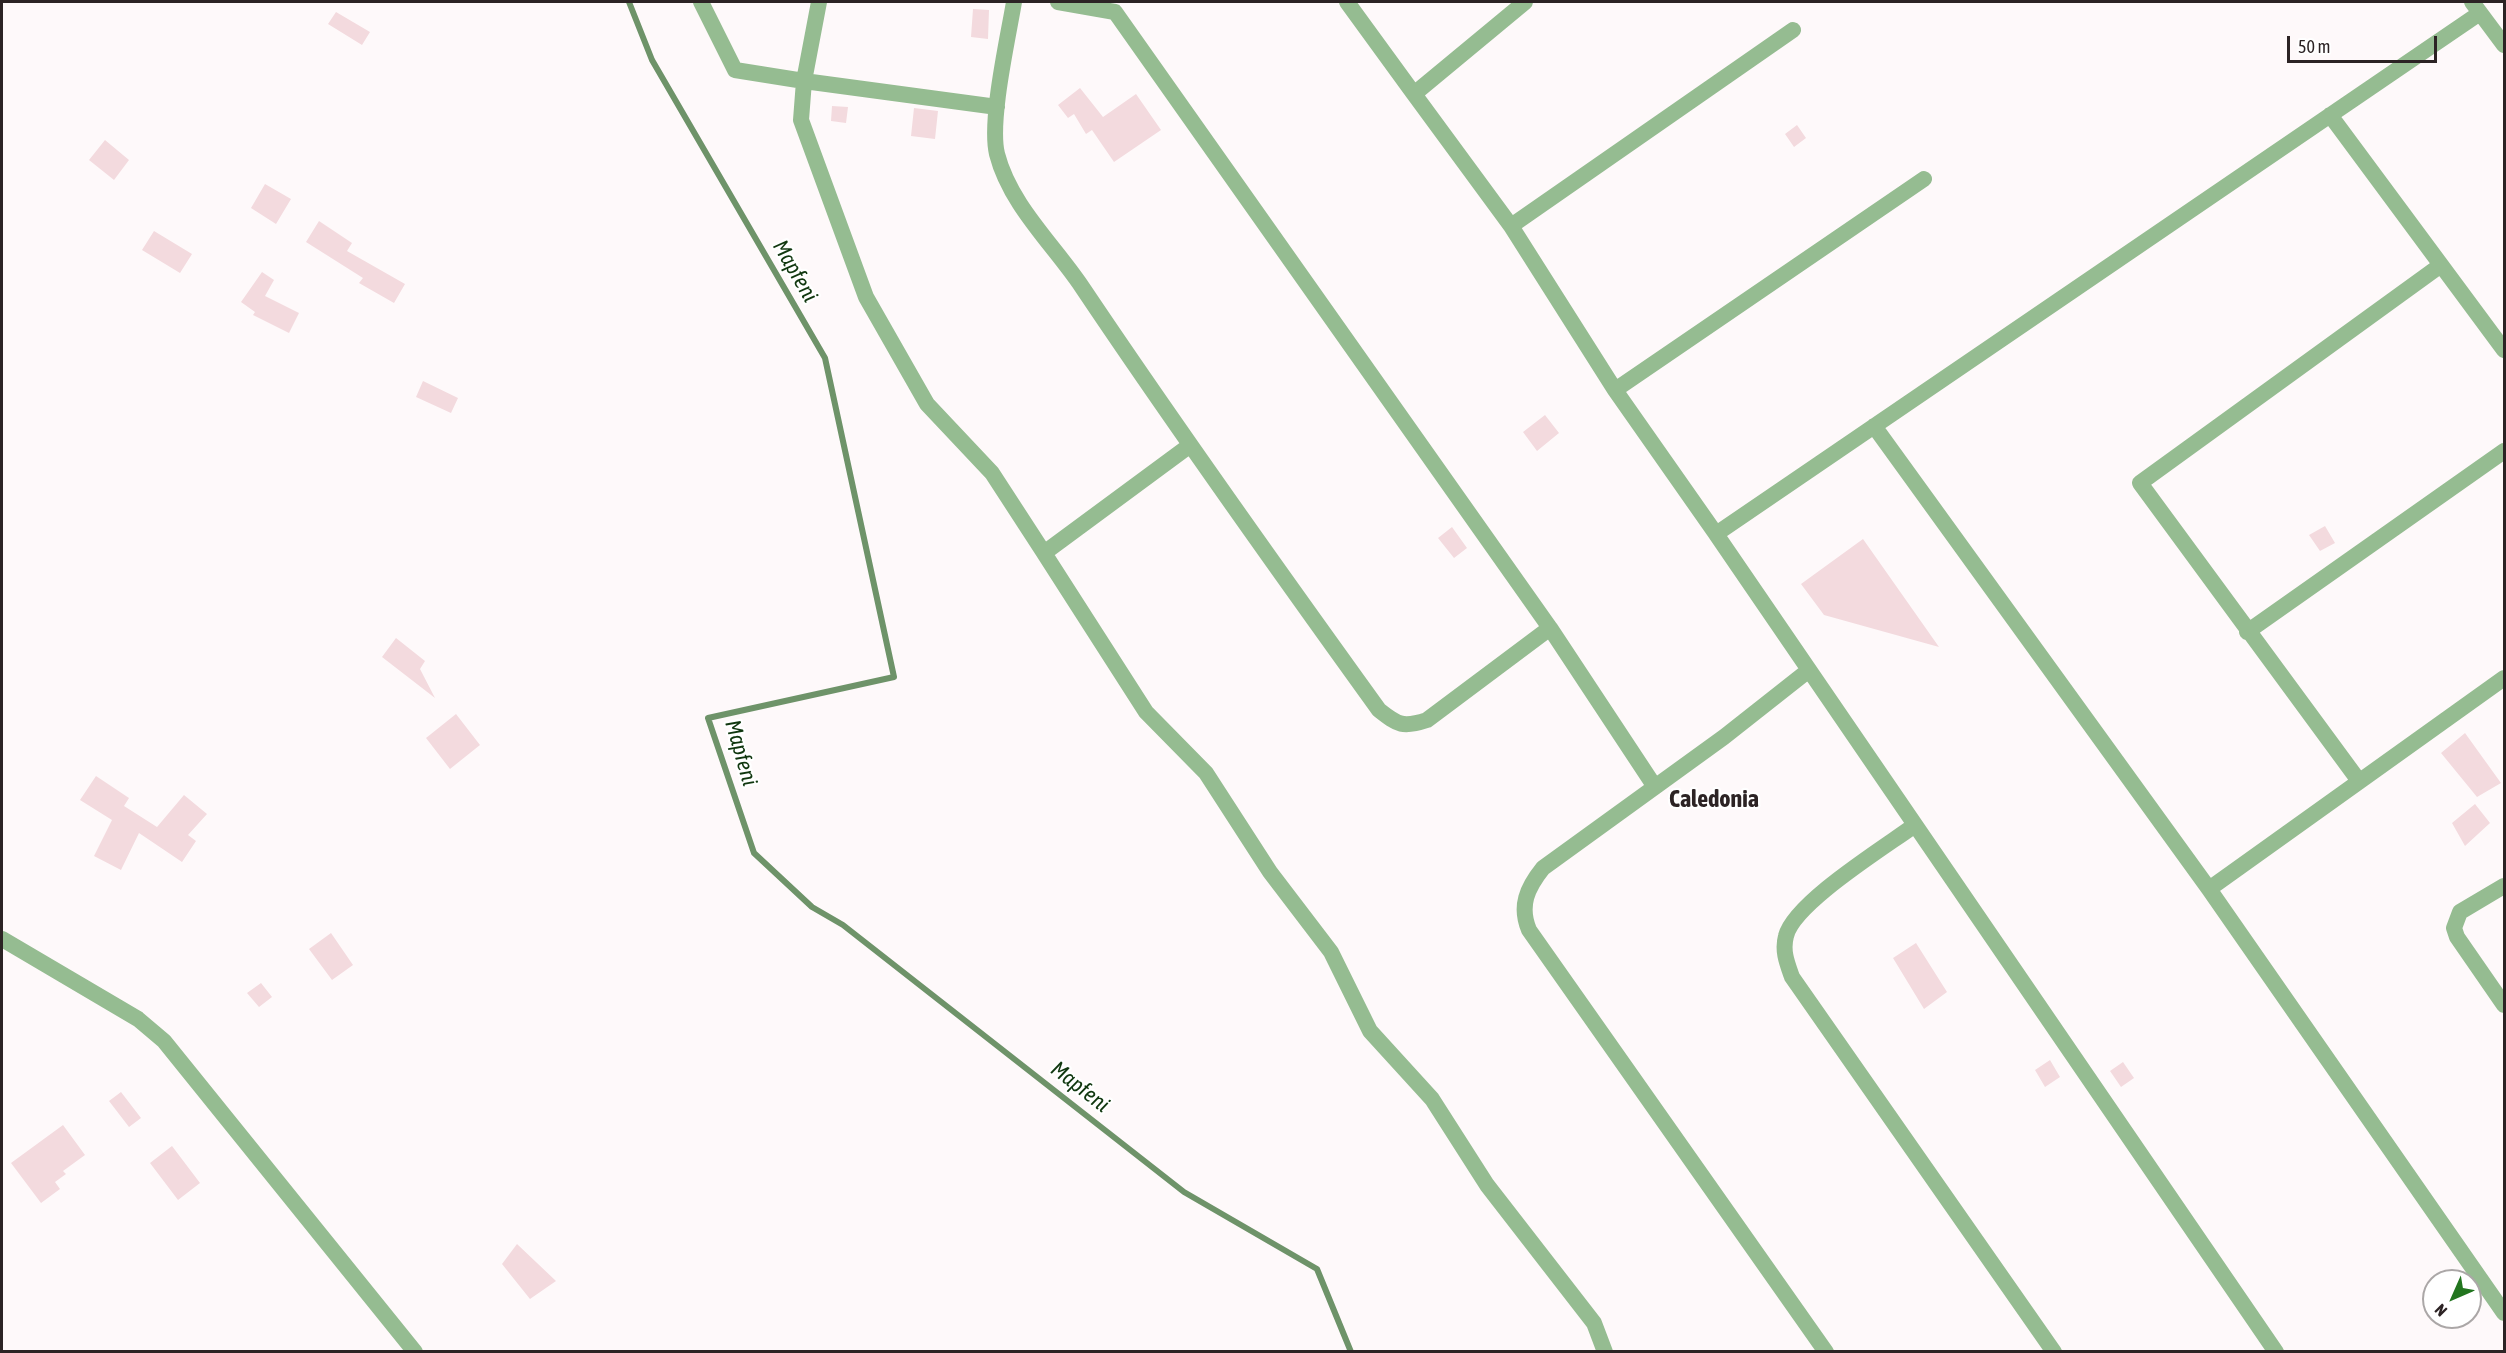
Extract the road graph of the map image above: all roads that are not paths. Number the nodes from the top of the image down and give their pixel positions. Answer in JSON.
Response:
{"nodes":[{"id":1,"x":701,"y":2,"type":"edge"},
{"id":2,"x":819,"y":2,"type":"edge"},
{"id":3,"x":1014,"y":2,"type":"edge"},
{"id":4,"x":1058,"y":2,"type":"edge"},
{"id":5,"x":1347,"y":2,"type":"edge"},
{"id":6,"x":1524,"y":2,"type":"edge"},
{"id":7,"x":2476,"y":7,"type":"edge"},
{"id":8,"x":1793,"y":30,"type":"dead end"},
{"id":9,"x":2505,"y":45,"type":"edge"},
{"id":10,"x":804,"y":81,"type":"junction"},
{"id":11,"x":1414,"y":94,"type":"junction"},
{"id":12,"x":997,"y":107,"type":"junction"},
{"id":13,"x":2330,"y":115,"type":"junction"},
{"id":14,"x":1924,"y":179,"type":"dead end"},
{"id":15,"x":1511,"y":226,"type":"junction"},
{"id":16,"x":2441,"y":265,"type":"junction"},
{"id":17,"x":2505,"y":350,"type":"edge"},
{"id":18,"x":1615,"y":390,"type":"junction"},
{"id":19,"x":1874,"y":426,"type":"junction"},
{"id":20,"x":1189,"y":446,"type":"junction"},
{"id":21,"x":2505,"y":451,"type":"edge"},
{"id":22,"x":1716,"y":534,"type":"junction"},
{"id":23,"x":1044,"y":553,"type":"junction"},
{"id":24,"x":1550,"y":628,"type":"junction"},
{"id":25,"x":2247,"y":632,"type":"junction"},
{"id":26,"x":1809,"y":670,"type":"junction"},
{"id":27,"x":2504,"y":681,"type":"edge"},
{"id":28,"x":2359,"y":781,"type":"junction"},
{"id":29,"x":1655,"y":786,"type":"junction"},
{"id":30,"x":1915,"y":825,"type":"junction"},
{"id":31,"x":2505,"y":886,"type":"edge"},
{"id":32,"x":2209,"y":889,"type":"junction"},
{"id":33,"x":2,"y":939,"type":"edge"},
{"id":34,"x":2505,"y":1005,"type":"edge"},
{"id":35,"x":2505,"y":1313,"type":"edge"},
{"id":36,"x":416,"y":1352,"type":"edge"},
{"id":37,"x":1605,"y":1352,"type":"edge"},
{"id":38,"x":1826,"y":1352,"type":"edge"},
{"id":39,"x":2054,"y":1352,"type":"edge"},
{"id":40,"x":2276,"y":1352,"type":"edge"}],
"edges":[{"from":1,"to":10,"type":"street"},
{"from":2,"to":10,"type":"street"},
{"from":3,"to":12,"type":"street"},
{"from":4,"to":24,"type":"street"},
{"from":5,"to":11,"type":"street"},
{"from":6,"to":11,"type":"street"},
{"from":7,"to":9,"type":"street"},
{"from":7,"to":13,"type":"street"},
{"from":8,"to":15,"type":"street"},
{"from":10,"to":12,"type":"street"},
{"from":10,"to":23,"type":"street"},
{"from":11,"to":15,"type":"street"},
{"from":12,"to":20,"type":"street"},
{"from":13,"to":16,"type":"street"},
{"from":13,"to":19,"type":"street"},
{"from":14,"to":18,"type":"street"},
{"from":15,"to":18,"type":"street"},
{"from":16,"to":17,"type":"street"},
{"from":16,"to":25,"type":"street"},
{"from":18,"to":22,"type":"street"},
{"from":19,"to":22,"type":"street"},
{"from":19,"to":32,"type":"street"},
{"from":20,"to":23,"type":"street"},
{"from":20,"to":24,"type":"street"},
{"from":21,"to":25,"type":"street"},
{"from":22,"to":26,"type":"street"},
{"from":23,"to":37,"type":"street"},
{"from":24,"to":29,"type":"street"},
{"from":25,"to":28,"type":"street"},
{"from":26,"to":29,"type":"street"},
{"from":26,"to":30,"type":"street"},
{"from":27,"to":28,"type":"street"},
{"from":28,"to":32,"type":"street"},
{"from":29,"to":38,"type":"street"},
{"from":30,"to":39,"type":"street"},
{"from":30,"to":40,"type":"street"},
{"from":31,"to":34,"type":"street"},
{"from":32,"to":35,"type":"street"},
{"from":33,"to":36,"type":"street"}]}
